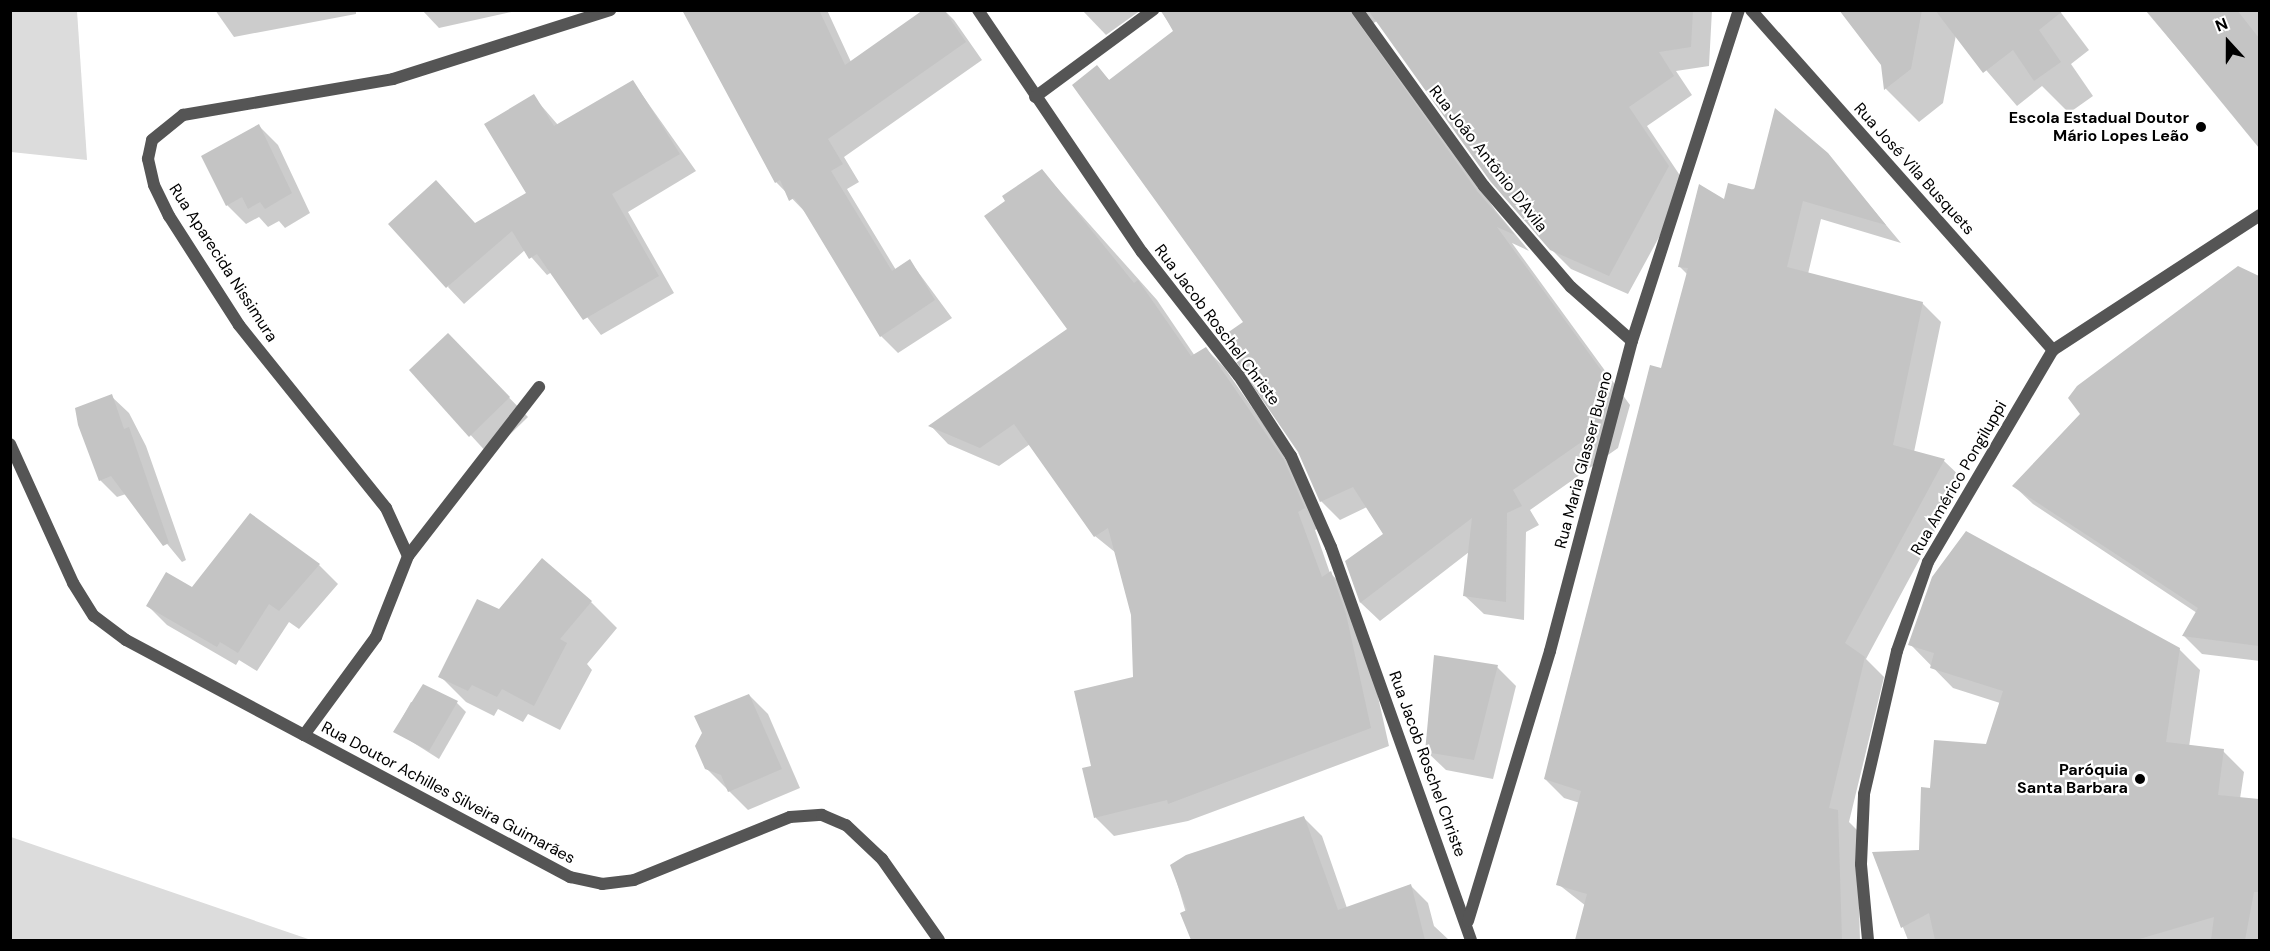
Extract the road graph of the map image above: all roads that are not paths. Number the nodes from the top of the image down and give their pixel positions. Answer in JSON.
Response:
{"nodes":[{"id":1,"x":610,"y":10,"type":"edge"},
{"id":2,"x":978,"y":10,"type":"edge"},
{"id":3,"x":1153,"y":10,"type":"edge"},
{"id":4,"x":1357,"y":10,"type":"edge"},
{"id":5,"x":1739,"y":10,"type":"edge"},
{"id":6,"x":1751,"y":10,"type":"edge"},
{"id":7,"x":1035,"y":97,"type":"junction"},
{"id":8,"x":2259,"y":215,"type":"edge"},
{"id":9,"x":1632,"y":341,"type":"junction"},
{"id":10,"x":2053,"y":350,"type":"junction"},
{"id":11,"x":539,"y":387,"type":"dead end"},
{"id":12,"x":10,"y":444,"type":"edge"},
{"id":13,"x":408,"y":556,"type":"junction"},
{"id":14,"x":303,"y":735,"type":"junction"},
{"id":15,"x":1468,"y":921,"type":"junction"},
{"id":16,"x":939,"y":940,"type":"edge"},
{"id":17,"x":1471,"y":940,"type":"edge"},
{"id":18,"x":1868,"y":940,"type":"edge"}],
"edges":[{"from":1,"to":13,"type":"street","name":"Rua Aparecida Nissimura"},
{"from":2,"to":7,"type":"street","name":"Rua Jacob Roschel Christe"},
{"from":3,"to":7,"type":"street"},
{"from":4,"to":9,"type":"street","name":"Rua João Antônio D'Avila"},
{"from":5,"to":9,"type":"street","name":"Rua Maria Glasser Bueno"},
{"from":6,"to":10,"type":"street","name":"Rua José Vila Busquets"},
{"from":7,"to":15,"type":"street","name":"Rua Jacob Roschel Christe"},
{"from":8,"to":10,"type":"street","name":"Rua Américo Pongiluppi"},
{"from":9,"to":15,"type":"street","name":"Rua Maria Glasser Bueno"},
{"from":10,"to":18,"type":"street","name":"Rua Américo Pongiluppi"},
{"from":11,"to":13,"type":"street"},
{"from":12,"to":14,"type":"street","name":"Rua Doutor Achilles Silveira Guimarães"},
{"from":13,"to":14,"type":"street"},
{"from":14,"to":16,"type":"street","name":"Rua Doutor Achilles Silveira Guimarães"},
{"from":15,"to":17,"type":"street"}]}
